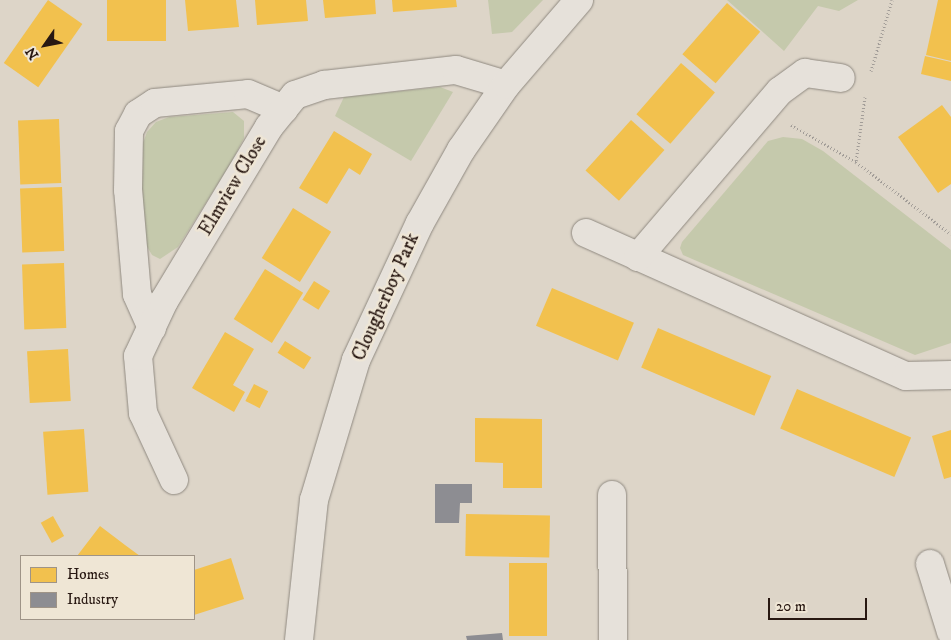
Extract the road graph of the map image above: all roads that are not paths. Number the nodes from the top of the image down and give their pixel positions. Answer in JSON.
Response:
{"nodes":[{"id":1,"x":579,"y":0,"type":"edge"},
{"id":2,"x":841,"y":78,"type":"dead end"},
{"id":3,"x":506,"y":86,"type":"junction"},
{"id":4,"x":284,"y":109,"type":"junction"},
{"id":5,"x":586,"y":233,"type":"dead end"},
{"id":6,"x":638,"y":257,"type":"junction"},
{"id":7,"x":152,"y":328,"type":"junction"},
{"id":8,"x":951,"y":375,"type":"edge"},
{"id":9,"x":174,"y":480,"type":"dead end"},
{"id":10,"x":612,"y":495,"type":"dead end"},
{"id":11,"x":930,"y":564,"type":"dead end"},
{"id":12,"x":951,"y":632,"type":"edge"},
{"id":13,"x":300,"y":640,"type":"edge"},
{"id":14,"x":614,"y":640,"type":"edge"}],
"edges":[{"from":1,"to":3,"type":"street","name":"Clougherboy Park"},
{"from":2,"to":6,"type":"street"},
{"from":3,"to":4,"type":"street","name":"Elmview Close"},
{"from":3,"to":13,"type":"street","name":"Clougherboy Park"},
{"from":4,"to":7,"type":"street","name":"Elmview Close"},
{"from":4,"to":7,"type":"street"},
{"from":5,"to":6,"type":"street"},
{"from":6,"to":8,"type":"street"},
{"from":7,"to":9,"type":"street","name":"Elmview Close"},
{"from":10,"to":14,"type":"street"},
{"from":11,"to":12,"type":"street"}]}
